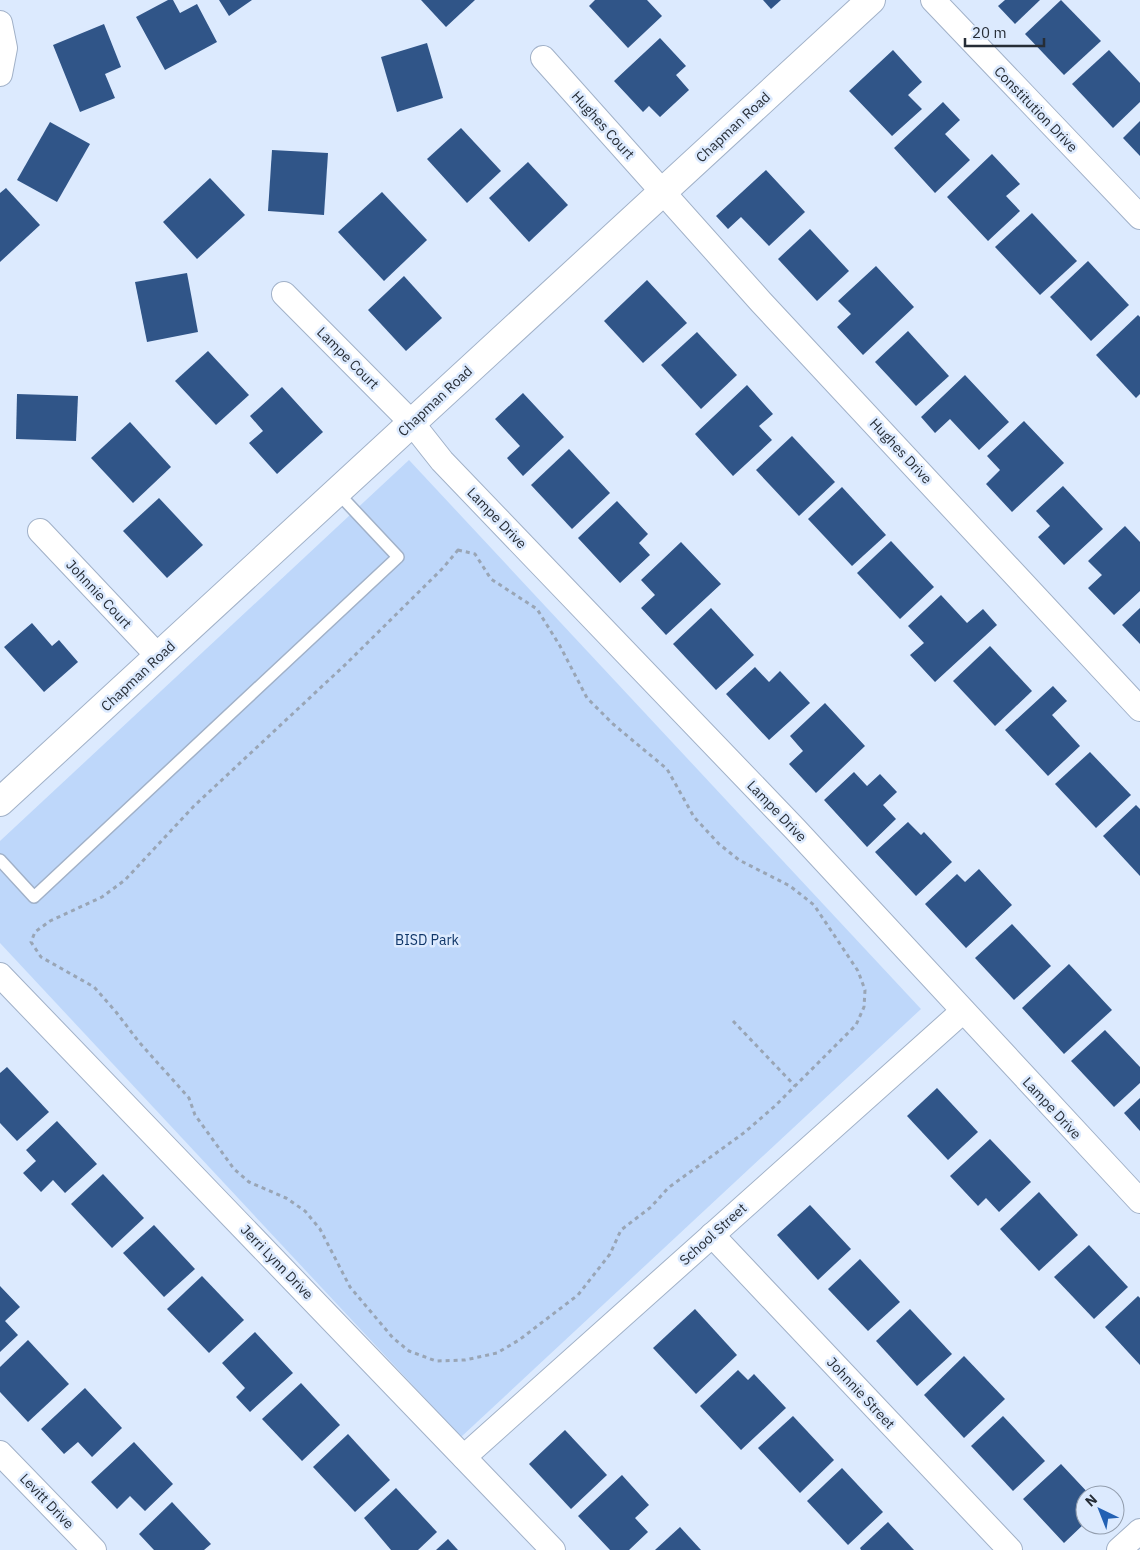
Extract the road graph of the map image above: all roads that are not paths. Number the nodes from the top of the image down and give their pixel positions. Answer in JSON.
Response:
{"nodes":[{"id":1,"x":871,"y":0,"type":"edge"},
{"id":2,"x":933,"y":0,"type":"edge"},
{"id":3,"x":0,"y":23,"type":"edge"},
{"id":4,"x":543,"y":58,"type":"dead end"},
{"id":5,"x":0,"y":74,"type":"edge"},
{"id":6,"x":663,"y":192,"type":"junction"},
{"id":7,"x":1140,"y":217,"type":"edge"},
{"id":8,"x":284,"y":294,"type":"dead end"},
{"id":9,"x":412,"y":423,"type":"junction"},
{"id":10,"x":337,"y":492,"type":"junction"},
{"id":11,"x":40,"y":531,"type":"dead end"},
{"id":12,"x":158,"y":656,"type":"junction"},
{"id":13,"x":1140,"y":709,"type":"edge"},
{"id":14,"x":0,"y":802,"type":"edge"},
{"id":15,"x":0,"y":860,"type":"edge"},
{"id":16,"x":0,"y":975,"type":"edge"},
{"id":17,"x":962,"y":1011,"type":"junction"},
{"id":18,"x":1140,"y":1201,"type":"edge"},
{"id":19,"x":712,"y":1235,"type":"junction"},
{"id":20,"x":0,"y":1452,"type":"edge"},
{"id":21,"x":464,"y":1457,"type":"junction"},
{"id":22,"x":1140,"y":1531,"type":"edge"},
{"id":23,"x":94,"y":1550,"type":"edge"},
{"id":24,"x":553,"y":1550,"type":"edge"},
{"id":25,"x":1010,"y":1550,"type":"edge"},
{"id":26,"x":1119,"y":1550,"type":"edge"}],
"edges":[{"from":1,"to":6,"type":"street","name":"Chapman Road"},
{"from":2,"to":7,"type":"street","name":"Constitution Drive"},
{"from":3,"to":5,"type":"street"},
{"from":4,"to":6,"type":"street","name":"Hughes Court"},
{"from":6,"to":9,"type":"street","name":"Chapman Road"},
{"from":6,"to":13,"type":"street","name":"Hughes Drive"},
{"from":8,"to":9,"type":"street","name":"Lampe Court"},
{"from":9,"to":10,"type":"street","name":"Chapman Road"},
{"from":9,"to":17,"type":"street","name":"Lampe Drive"},
{"from":10,"to":12,"type":"street","name":"Chapman Road"},
{"from":10,"to":15,"type":"lane"},
{"from":11,"to":12,"type":"street","name":"Johnnie Court"},
{"from":12,"to":14,"type":"street","name":"Chapman Road"},
{"from":16,"to":21,"type":"street","name":"Jerri Lynn Drive"},
{"from":17,"to":18,"type":"street","name":"Lampe Drive"},
{"from":17,"to":19,"type":"street","name":"School Street"},
{"from":19,"to":21,"type":"street","name":"School Street"},
{"from":19,"to":25,"type":"street","name":"Johnnie Street"},
{"from":20,"to":23,"type":"street","name":"Levitt Drive"},
{"from":21,"to":24,"type":"street","name":"Jerri Lynn Drive"},
{"from":22,"to":26,"type":"street"}]}
